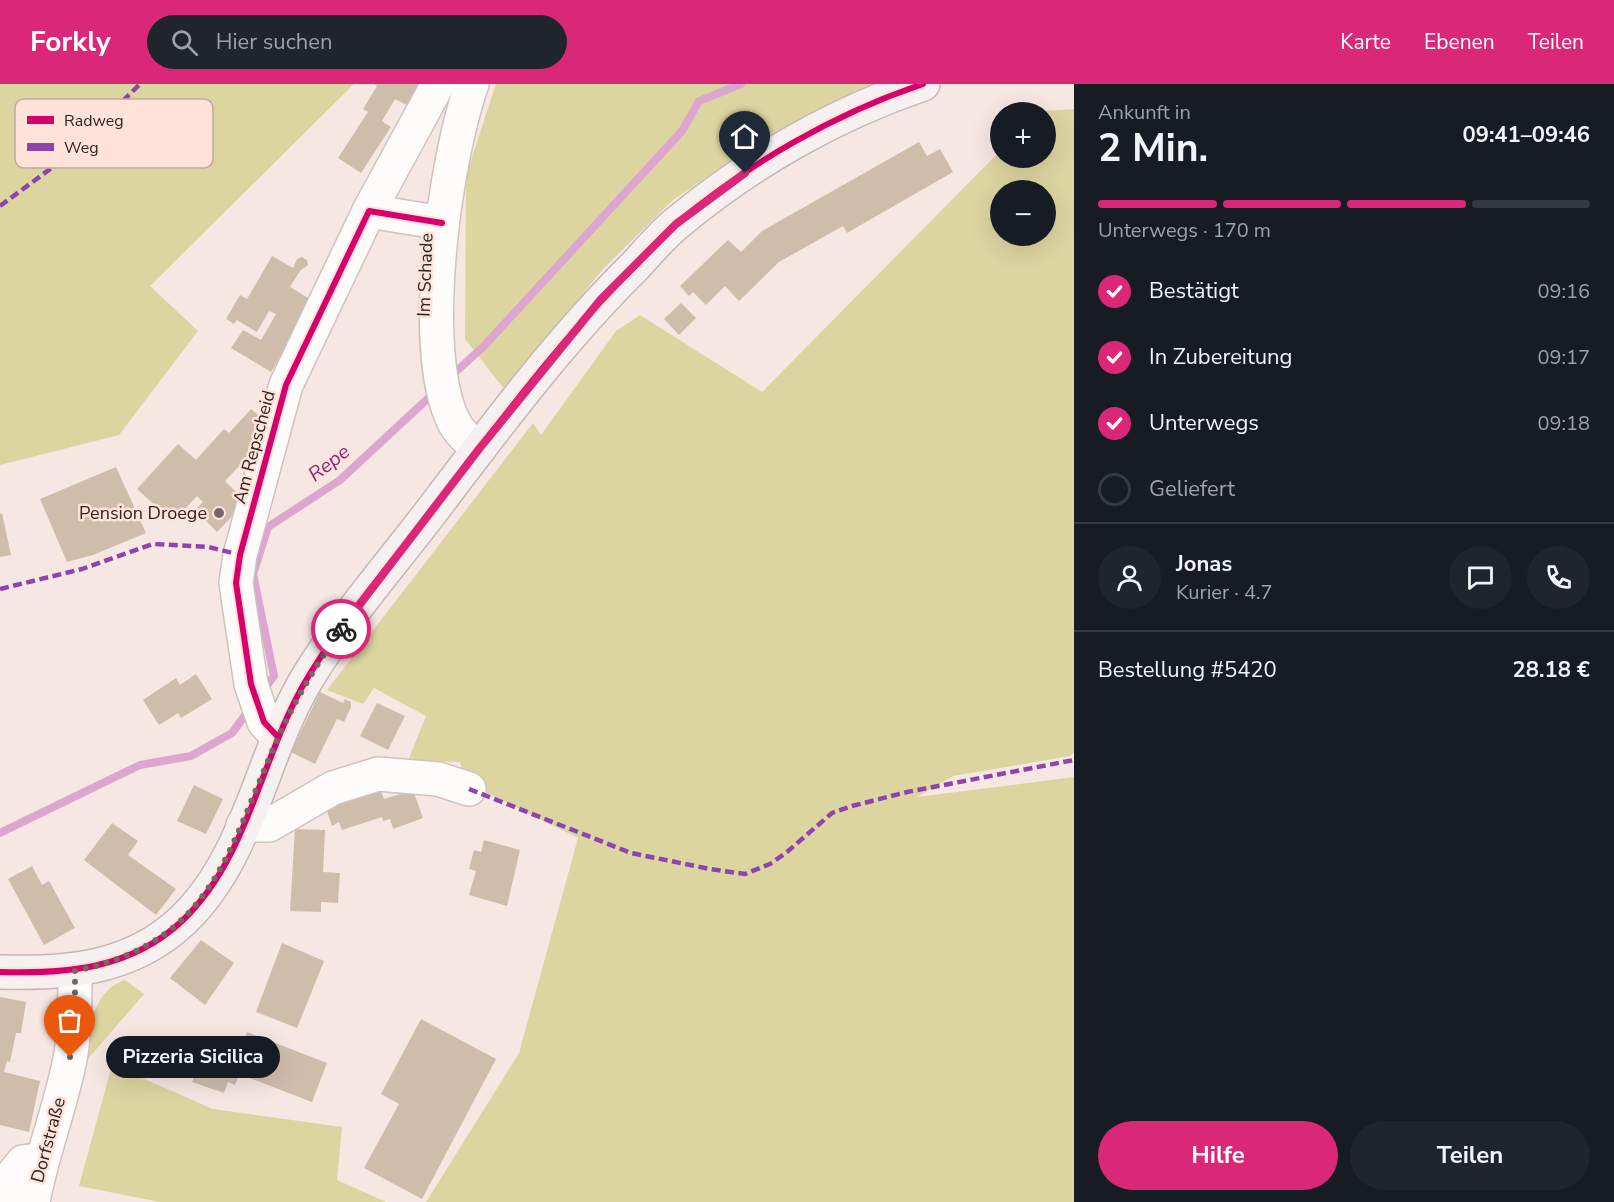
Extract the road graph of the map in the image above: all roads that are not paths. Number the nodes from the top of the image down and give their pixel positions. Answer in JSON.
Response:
{"nodes":[{"id":1,"x":438,"y":84,"type":"edge"},
{"id":2,"x":472,"y":84,"type":"edge"},
{"id":3,"x":923,"y":84,"type":"edge"},
{"id":4,"x":369,"y":212,"type":"junction"},
{"id":5,"x":442,"y":223,"type":"junction"},
{"id":6,"x":469,"y":441,"type":"junction"},
{"id":7,"x":271,"y":729,"type":"junction"},
{"id":8,"x":468,"y":789,"type":"dead end"},
{"id":9,"x":243,"y":825,"type":"junction"},
{"id":10,"x":75,"y":971,"type":"junction"},
{"id":11,"x":0,"y":972,"type":"edge"},
{"id":12,"x":40,"y":1161,"type":"junction"},
{"id":13,"x":7,"y":1202,"type":"edge"},
{"id":14,"x":33,"y":1202,"type":"edge"}],
"edges":[{"from":1,"to":4,"type":"street","name":"Am Repscheid"},
{"from":2,"to":5,"type":"street","name":"Im Schade"},
{"from":3,"to":6,"type":"main road"},
{"from":4,"to":5,"type":"street"},
{"from":4,"to":7,"type":"street","name":"Am Repscheid"},
{"from":5,"to":6,"type":"street","name":"Im Schade"},
{"from":6,"to":7,"type":"main road"},
{"from":7,"to":9,"type":"main road"},
{"from":8,"to":9,"type":"street"},
{"from":9,"to":10,"type":"main road"},
{"from":10,"to":11,"type":"main road"},
{"from":10,"to":12,"type":"street","name":"Dorfstraße"},
{"from":12,"to":13,"type":"street"},
{"from":12,"to":14,"type":"street","name":"Dorfstraße"}]}
